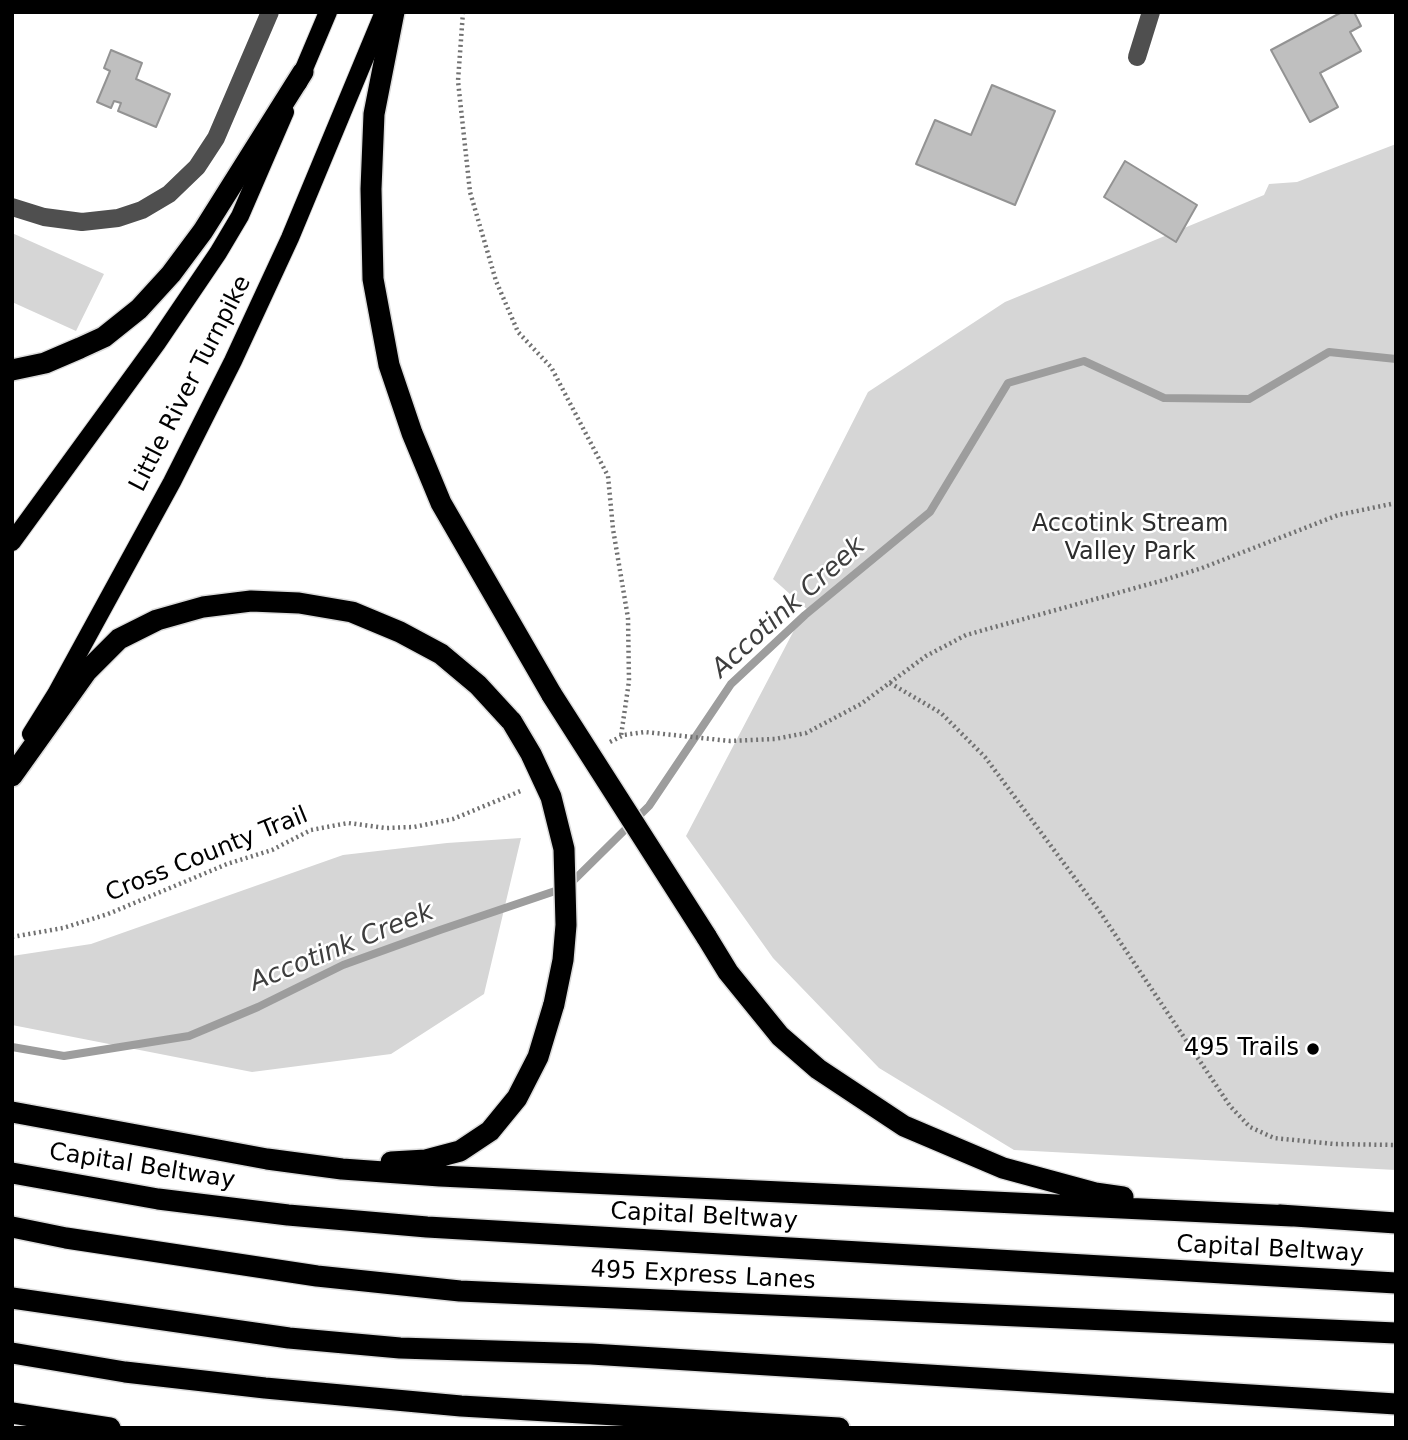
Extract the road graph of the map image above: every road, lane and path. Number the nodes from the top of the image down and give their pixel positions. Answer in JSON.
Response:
{"nodes":[{"id":1,"x":270,"y":12,"type":"edge"},
{"id":2,"x":328,"y":12,"type":"edge"},
{"id":3,"x":384,"y":12,"type":"edge"},
{"id":4,"x":394,"y":12,"type":"edge"},
{"id":5,"x":463,"y":12,"type":"edge"},
{"id":6,"x":1151,"y":12,"type":"edge"},
{"id":7,"x":1137,"y":57,"type":"dead end"},
{"id":8,"x":303,"y":72,"type":"junction"},
{"id":9,"x":12,"y":207,"type":"edge"},
{"id":10,"x":12,"y":370,"type":"edge"},
{"id":11,"x":1396,"y":503,"type":"edge"},
{"id":12,"x":12,"y":542,"type":"edge"},
{"id":13,"x":890,"y":682,"type":"junction"},
{"id":14,"x":621,"y":737,"type":"junction"},
{"id":15,"x":601,"y":747,"type":"dead end"},
{"id":16,"x":12,"y":764,"type":"edge"},
{"id":17,"x":12,"y":776,"type":"edge"},
{"id":18,"x":526,"y":789,"type":"dead end"},
{"id":19,"x":12,"y":937,"type":"edge"},
{"id":20,"x":12,"y":1112,"type":"edge"},
{"id":21,"x":1396,"y":1145,"type":"edge"},
{"id":22,"x":267,"y":1159,"type":"junction"},
{"id":23,"x":12,"y":1173,"type":"edge"},
{"id":24,"x":1292,"y":1216,"type":"junction"},
{"id":25,"x":1396,"y":1223,"type":"edge"},
{"id":26,"x":12,"y":1227,"type":"edge"},
{"id":27,"x":1396,"y":1283,"type":"edge"},
{"id":28,"x":12,"y":1298,"type":"edge"},
{"id":29,"x":1396,"y":1333,"type":"edge"},
{"id":30,"x":12,"y":1353,"type":"edge"},
{"id":31,"x":1396,"y":1404,"type":"edge"},
{"id":32,"x":12,"y":1413,"type":"edge"},
{"id":33,"x":110,"y":1428,"type":"edge"},
{"id":34,"x":839,"y":1428,"type":"edge"}],
"edges":[{"from":1,"to":9,"type":"street"},
{"from":2,"to":8,"type":"main road","name":"Little River Turnpike"},
{"from":3,"to":16,"type":"main road","name":"Little River Turnpike"},
{"from":4,"to":24,"type":"highway","bridge":true},
{"from":5,"to":14,"type":"path"},
{"from":6,"to":7,"type":"street"},
{"from":8,"to":10,"type":"highway"},
{"from":8,"to":12,"type":"main road","name":"Little River Turnpike"},
{"from":11,"to":13,"type":"path"},
{"from":13,"to":14,"type":"path"},
{"from":13,"to":21,"type":"path"},
{"from":14,"to":15,"type":"path"},
{"from":17,"to":22,"type":"highway","bridge":true},
{"from":18,"to":19,"type":"path","name":"Cross County Trail"},
{"from":20,"to":22,"type":"highway"},
{"from":22,"to":24,"type":"highway"},
{"from":23,"to":27,"type":"highway","name":"Capital Beltway"},
{"from":24,"to":25,"type":"highway"},
{"from":26,"to":29,"type":"highway","name":"495 Express Lanes"},
{"from":28,"to":31,"type":"highway"},
{"from":30,"to":34,"type":"highway"},
{"from":32,"to":33,"type":"highway"}]}
